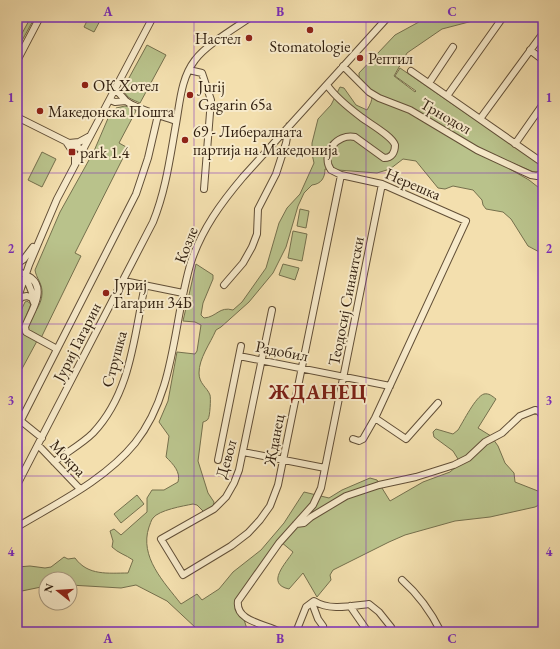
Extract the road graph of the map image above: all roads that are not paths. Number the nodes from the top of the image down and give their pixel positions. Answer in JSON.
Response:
{"nodes":[{"id":1,"x":40,"y":17,"type":"edge"},
{"id":2,"x":153,"y":17,"type":"edge"},
{"id":3,"x":250,"y":17,"type":"edge"},
{"id":4,"x":388,"y":17,"type":"edge"},
{"id":5,"x":501,"y":20,"type":"dead end"},
{"id":6,"x":543,"y":33,"type":"edge"},
{"id":7,"x":454,"y":47,"type":"dead end"},
{"id":8,"x":530,"y":50,"type":"junction"},
{"id":9,"x":543,"y":60,"type":"edge"},
{"id":10,"x":17,"y":61,"type":"edge"},
{"id":11,"x":343,"y":66,"type":"junction"},
{"id":12,"x":189,"y":70,"type":"junction"},
{"id":13,"x":411,"y":71,"type":"dead end"},
{"id":14,"x":429,"y":83,"type":"junction"},
{"id":15,"x":327,"y":85,"type":"junction"},
{"id":16,"x":115,"y":90,"type":"junction"},
{"id":17,"x":447,"y":96,"type":"junction"},
{"id":18,"x":110,"y":100,"type":"junction"},
{"id":19,"x":126,"y":101,"type":"junction"},
{"id":20,"x":543,"y":104,"type":"edge"},
{"id":21,"x":158,"y":115,"type":"junction"},
{"id":22,"x":17,"y":117,"type":"edge"},
{"id":23,"x":480,"y":119,"type":"junction"},
{"id":24,"x":176,"y":121,"type":"junction"},
{"id":25,"x":289,"y":126,"type":"junction"},
{"id":26,"x":92,"y":135,"type":"junction"},
{"id":27,"x":66,"y":142,"type":"junction"},
{"id":28,"x":515,"y":144,"type":"junction"},
{"id":29,"x":83,"y":150,"type":"junction"},
{"id":30,"x":543,"y":163,"type":"edge"},
{"id":31,"x":74,"y":167,"type":"junction"},
{"id":32,"x":543,"y":173,"type":"edge"},
{"id":33,"x":341,"y":175,"type":"junction"},
{"id":34,"x":382,"y":184,"type":"junction"},
{"id":35,"x":204,"y":189,"type":"dead end"},
{"id":36,"x":39,"y":240,"type":"junction"},
{"id":37,"x":17,"y":264,"type":"edge"},
{"id":38,"x":17,"y":271,"type":"edge"},
{"id":39,"x":25,"y":275,"type":"junction"},
{"id":40,"x":124,"y":281,"type":"junction"},
{"id":41,"x":145,"y":285,"type":"junction"},
{"id":42,"x":224,"y":285,"type":"dead end"},
{"id":43,"x":183,"y":293,"type":"junction"},
{"id":44,"x":17,"y":301,"type":"edge"},
{"id":45,"x":35,"y":304,"type":"junction"},
{"id":46,"x":272,"y":310,"type":"dead end"},
{"id":47,"x":241,"y":346,"type":"dead end"},
{"id":48,"x":57,"y":349,"type":"junction"},
{"id":49,"x":239,"y":356,"type":"junction"},
{"id":50,"x":261,"y":360,"type":"junction"},
{"id":51,"x":302,"y":369,"type":"junction"},
{"id":52,"x":344,"y":377,"type":"junction"},
{"id":53,"x":390,"y":386,"type":"junction"},
{"id":54,"x":438,"y":403,"type":"dead end"},
{"id":55,"x":543,"y":417,"type":"edge"},
{"id":56,"x":375,"y":418,"type":"junction"},
{"id":57,"x":21,"y":421,"type":"junction"},
{"id":58,"x":17,"y":428,"type":"edge"},
{"id":59,"x":42,"y":438,"type":"junction"},
{"id":60,"x":353,"y":439,"type":"dead end"},
{"id":61,"x":38,"y":445,"type":"junction"},
{"id":62,"x":243,"y":452,"type":"junction"},
{"id":63,"x":218,"y":460,"type":"dead end"},
{"id":64,"x":284,"y":460,"type":"junction"},
{"id":65,"x":54,"y":462,"type":"junction"},
{"id":66,"x":325,"y":468,"type":"junction"},
{"id":67,"x":17,"y":485,"type":"edge"},
{"id":68,"x":80,"y":489,"type":"junction"},
{"id":69,"x":296,"y":524,"type":"junction"},
{"id":70,"x":17,"y":527,"type":"edge"},
{"id":71,"x":183,"y":574,"type":"joint"},
{"id":72,"x":402,"y":580,"type":"dead end"},
{"id":73,"x":312,"y":603,"type":"junction"},
{"id":74,"x":350,"y":606,"type":"junction"},
{"id":75,"x":323,"y":626,"type":"dead end"},
{"id":76,"x":391,"y":627,"type":"dead end"},
{"id":77,"x":280,"y":632,"type":"edge"},
{"id":78,"x":296,"y":632,"type":"edge"},
{"id":79,"x":368,"y":632,"type":"edge"},
{"id":80,"x":441,"y":632,"type":"edge"}],
"edges":[{"from":1,"to":10,"type":"street"},
{"from":2,"to":16,"type":"street"},
{"from":3,"to":12,"type":"street","name":"Јуриј Гагарин"},
{"from":4,"to":11,"type":"street","name":"Козле"},
{"from":5,"to":17,"type":"street"},
{"from":6,"to":8,"type":"street"},
{"from":7,"to":14,"type":"street","name":"Трнодол"},
{"from":8,"to":9,"type":"street"},
{"from":8,"to":23,"type":"street"},
{"from":11,"to":15,"type":"street","name":"Козле"},
{"from":11,"to":32,"type":"street","name":"Трнодол"},
{"from":12,"to":24,"type":"street","name":"Јуриј Гагарин"},
{"from":12,"to":35,"type":"street"},
{"from":13,"to":14,"type":"street","name":"Трнодол"},
{"from":14,"to":17,"type":"street","name":"Трнодол"},
{"from":15,"to":25,"type":"street","name":"Козле"},
{"from":15,"to":33,"type":"street","name":"Нерешка"},
{"from":16,"to":18,"type":"street"},
{"from":16,"to":19,"type":"street"},
{"from":17,"to":23,"type":"street","name":"Трнодол"},
{"from":18,"to":19,"type":"street"},
{"from":18,"to":26,"type":"street"},
{"from":19,"to":21,"type":"street"},
{"from":20,"to":28,"type":"street"},
{"from":21,"to":24,"type":"street"},
{"from":21,"to":48,"type":"street","name":"Јуриј Гагарин"},
{"from":22,"to":27,"type":"street"},
{"from":23,"to":28,"type":"street","name":"Трнодол"},
{"from":24,"to":40,"type":"street","name":"Јуриј Гагарин"},
{"from":25,"to":42,"type":"street"},
{"from":25,"to":43,"type":"street","name":"Козле"},
{"from":26,"to":27,"type":"street"},
{"from":26,"to":29,"type":"street"},
{"from":27,"to":29,"type":"street"},
{"from":27,"to":31,"type":"street"},
{"from":28,"to":30,"type":"street","name":"Трнодол"},
{"from":29,"to":31,"type":"street"},
{"from":31,"to":36,"type":"street"},
{"from":33,"to":34,"type":"street","name":"Нерешка"},
{"from":33,"to":51,"type":"street","name":"Жданец"},
{"from":34,"to":52,"type":"street","name":"Теодосиј Синаитски"},
{"from":34,"to":53,"type":"street","name":"Нерешка"},
{"from":36,"to":37,"type":"street"},
{"from":36,"to":39,"type":"street"},
{"from":38,"to":39,"type":"street"},
{"from":39,"to":44,"type":"street"},
{"from":39,"to":45,"type":"street"},
{"from":40,"to":41,"type":"street"},
{"from":40,"to":59,"type":"street","name":"Јуриј Гагарин"},
{"from":41,"to":43,"type":"street"},
{"from":41,"to":65,"type":"street","name":"Струшка"},
{"from":43,"to":68,"type":"street","name":"Козле"},
{"from":44,"to":45,"type":"street"},
{"from":45,"to":48,"type":"street","name":"Јуриј Гагарин"},
{"from":46,"to":50,"type":"street","name":"Девол"},
{"from":47,"to":49,"type":"street","name":"Девол"},
{"from":48,"to":57,"type":"street","name":"Јуриј Гагарин"},
{"from":49,"to":50,"type":"street","name":"Радобил"},
{"from":49,"to":63,"type":"street","name":"Девол"},
{"from":50,"to":51,"type":"street","name":"Радобил"},
{"from":50,"to":62,"type":"street","name":"Девол"},
{"from":51,"to":52,"type":"street","name":"Радобил"},
{"from":51,"to":64,"type":"street","name":"Жданец"},
{"from":52,"to":53,"type":"street","name":"Радобил"},
{"from":52,"to":66,"type":"street","name":"Теодосиј Синаитски"},
{"from":53,"to":56,"type":"street","name":"Нерешка"},
{"from":54,"to":56,"type":"street"},
{"from":55,"to":69,"type":"street"},
{"from":56,"to":60,"type":"street","name":"Нерешка"},
{"from":57,"to":58,"type":"street","name":"Јуриј Гагарин"},
{"from":57,"to":59,"type":"street"},
{"from":59,"to":61,"type":"street","name":"Јуриј Гагарин"},
{"from":61,"to":65,"type":"street","name":"Мокра"},
{"from":61,"to":67,"type":"street","name":"Јуриј Гагарин"},
{"from":62,"to":64,"type":"street"},
{"from":62,"to":71,"type":"street","name":"Девол"},
{"from":64,"to":66,"type":"street"},
{"from":64,"to":71,"type":"street","name":"Жданец"},
{"from":65,"to":68,"type":"street","name":"Мокра"},
{"from":66,"to":69,"type":"street","name":"Теодосиј Синаитски"},
{"from":68,"to":70,"type":"street","name":"Козле"},
{"from":69,"to":77,"type":"street","name":"Теодосиј Синаитски"},
{"from":72,"to":80,"type":"street"},
{"from":73,"to":74,"type":"street"},
{"from":73,"to":75,"type":"street"},
{"from":73,"to":78,"type":"street"},
{"from":74,"to":76,"type":"street"},
{"from":74,"to":79,"type":"street"}]}
